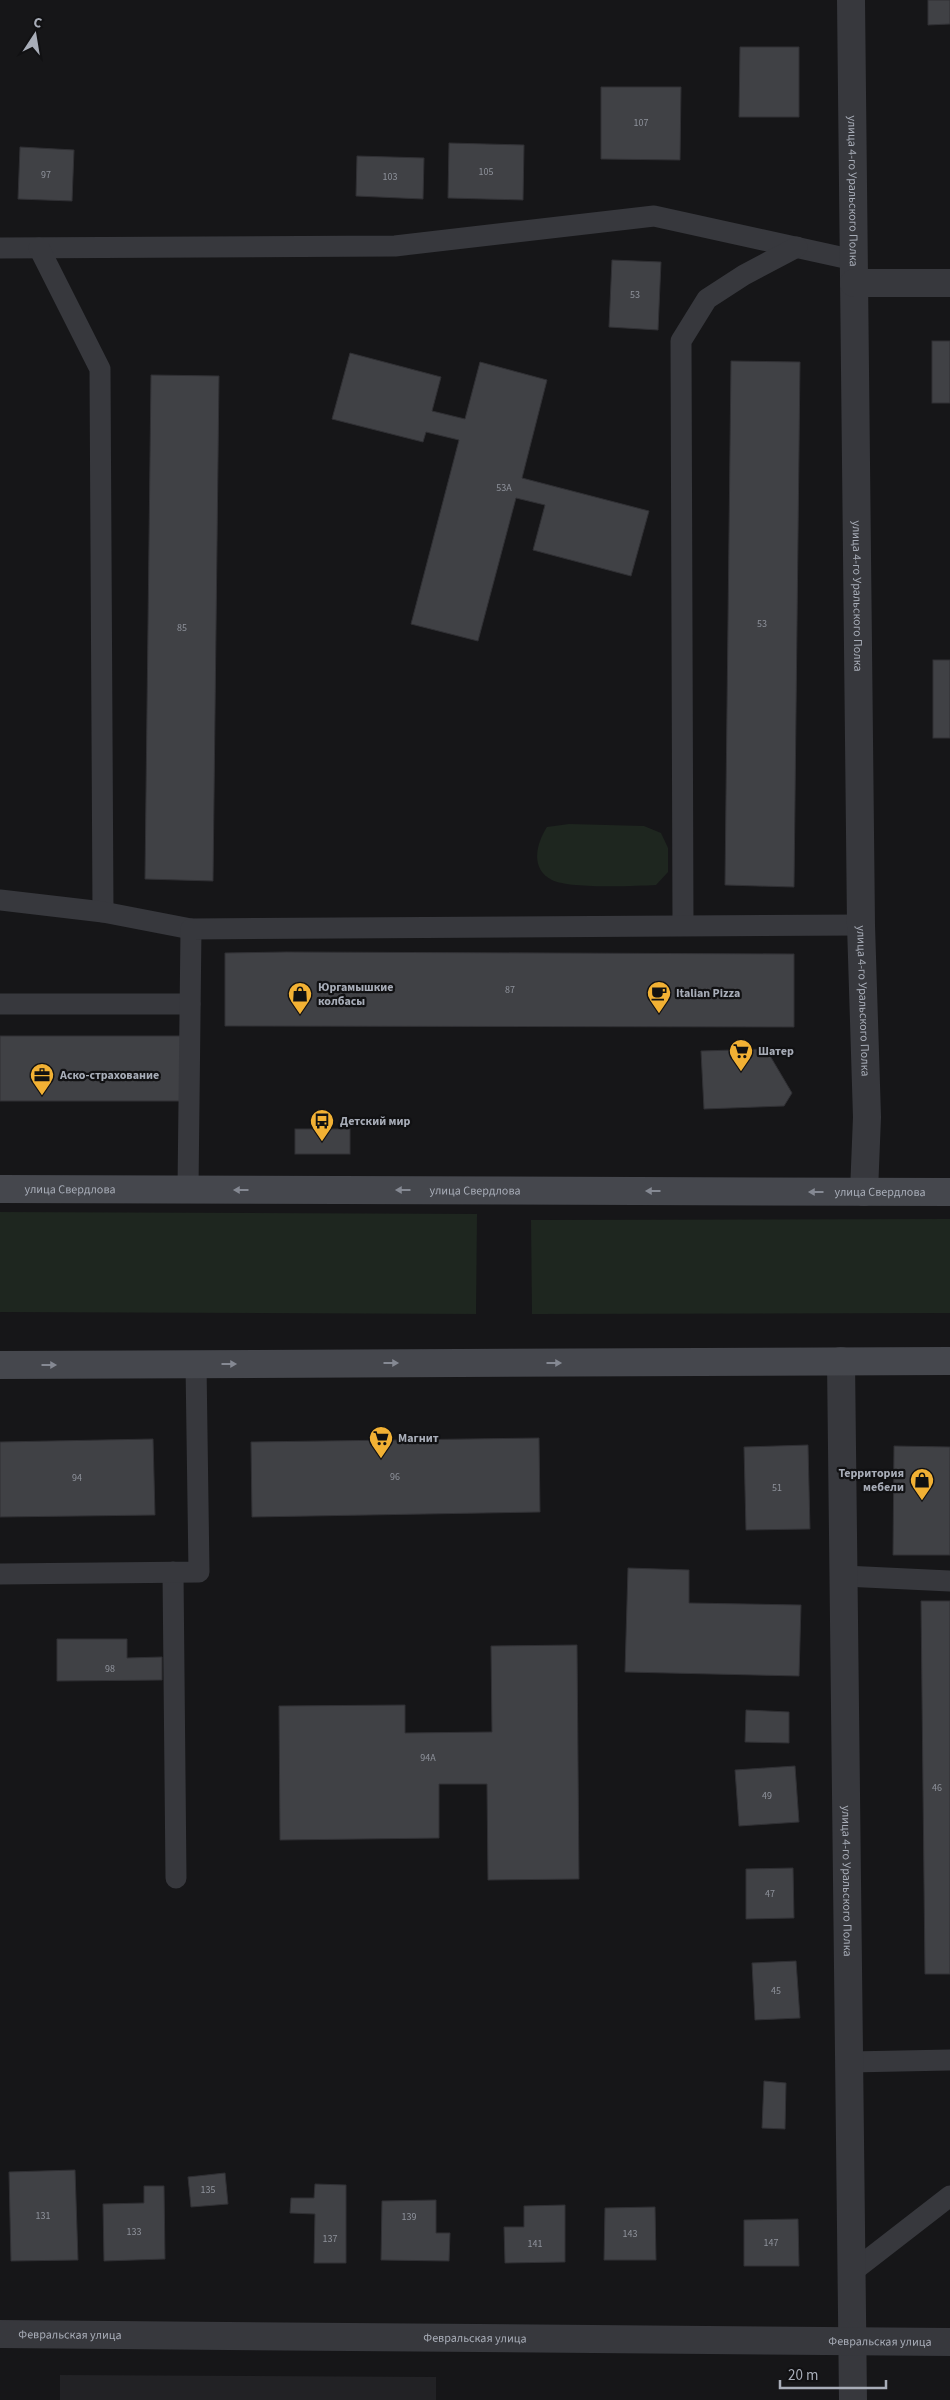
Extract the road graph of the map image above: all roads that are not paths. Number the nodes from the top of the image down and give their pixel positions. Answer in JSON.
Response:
{"nodes":[{"id":1,"x":852,"y":0,"type":"edge"},
{"id":2,"x":797,"y":247,"type":"junction"},
{"id":3,"x":0,"y":248,"type":"edge"},
{"id":4,"x":39,"y":248,"type":"junction"},
{"id":5,"x":854,"y":271,"type":"junction"},
{"id":6,"x":950,"y":283,"type":"edge"},
{"id":7,"x":0,"y":900,"type":"edge"},
{"id":8,"x":103,"y":912,"type":"junction"},
{"id":9,"x":683,"y":924,"type":"junction"},
{"id":10,"x":862,"y":925,"type":"junction"},
{"id":11,"x":191,"y":929,"type":"junction"},
{"id":12,"x":0,"y":1004,"type":"edge"},
{"id":13,"x":190,"y":1004,"type":"junction"},
{"id":14,"x":0,"y":1189,"type":"edge"},
{"id":15,"x":188,"y":1189,"type":"junction"},
{"id":16,"x":864,"y":1192,"type":"junction"},
{"id":17,"x":950,"y":1192,"type":"edge"},
{"id":18,"x":950,"y":1361,"type":"edge"},
{"id":19,"x":841,"y":1362,"type":"junction"},
{"id":20,"x":196,"y":1364,"type":"junction"},
{"id":21,"x":0,"y":1365,"type":"edge"},
{"id":22,"x":173,"y":1572,"type":"junction"},
{"id":23,"x":0,"y":1574,"type":"edge"},
{"id":24,"x":844,"y":1576,"type":"junction"},
{"id":25,"x":950,"y":1581,"type":"edge"},
{"id":26,"x":176,"y":1878,"type":"dead end"},
{"id":27,"x":950,"y":2060,"type":"edge"},
{"id":28,"x":850,"y":2062,"type":"junction"},
{"id":29,"x":950,"y":2196,"type":"edge"},
{"id":30,"x":852,"y":2272,"type":"junction"},
{"id":31,"x":0,"y":2334,"type":"edge"},
{"id":32,"x":853,"y":2341,"type":"junction"},
{"id":33,"x":950,"y":2342,"type":"edge"},
{"id":34,"x":853,"y":2400,"type":"edge"}],
"edges":[{"from":1,"to":5,"type":"street","name":"улица 4-го Уральского Полка"},
{"from":2,"to":4,"type":"lane"},
{"from":2,"to":5,"type":"lane"},
{"from":2,"to":9,"type":"lane"},
{"from":3,"to":4,"type":"lane"},
{"from":4,"to":8,"type":"lane"},
{"from":5,"to":6,"type":"street"},
{"from":5,"to":10,"type":"street","name":"улица 4-го Уральского Полка"},
{"from":7,"to":8,"type":"lane"},
{"from":8,"to":11,"type":"lane"},
{"from":9,"to":10,"type":"lane"},
{"from":9,"to":11,"type":"lane"},
{"from":10,"to":16,"type":"street","name":"улица 4-го Уральского Полка"},
{"from":11,"to":13,"type":"lane"},
{"from":12,"to":13,"type":"lane"},
{"from":13,"to":15,"type":"lane"},
{"from":14,"to":15,"type":"main road","name":"улица Свердлова"},
{"from":16,"to":15,"type":"main road","name":"улица Свердлова","one_way":true},
{"from":16,"to":17,"type":"main road","name":"улица Свердлова"},
{"from":18,"to":19,"type":"main road"},
{"from":20,"to":19,"type":"main road","one_way":true},
{"from":19,"to":24,"type":"street","name":"улица 4-го Уральского Полка"},
{"from":21,"to":20,"type":"main road","one_way":true},
{"from":20,"to":22,"type":"lane"},
{"from":22,"to":23,"type":"lane"},
{"from":22,"to":26,"type":"lane"},
{"from":24,"to":25,"type":"lane"},
{"from":24,"to":28,"type":"street","name":"улица 4-го Уральского Полка"},
{"from":27,"to":28,"type":"lane"},
{"from":28,"to":30,"type":"street","name":"улица 4-го Уральского Полка"},
{"from":29,"to":30,"type":"lane"},
{"from":30,"to":32,"type":"street","name":"улица 4-го Уральского Полка"},
{"from":31,"to":32,"type":"street","name":"Февральская улица"},
{"from":32,"to":33,"type":"street","name":"Февральская улица"},
{"from":32,"to":34,"type":"street","name":"улица 4-го Уральского Полка"}]}
